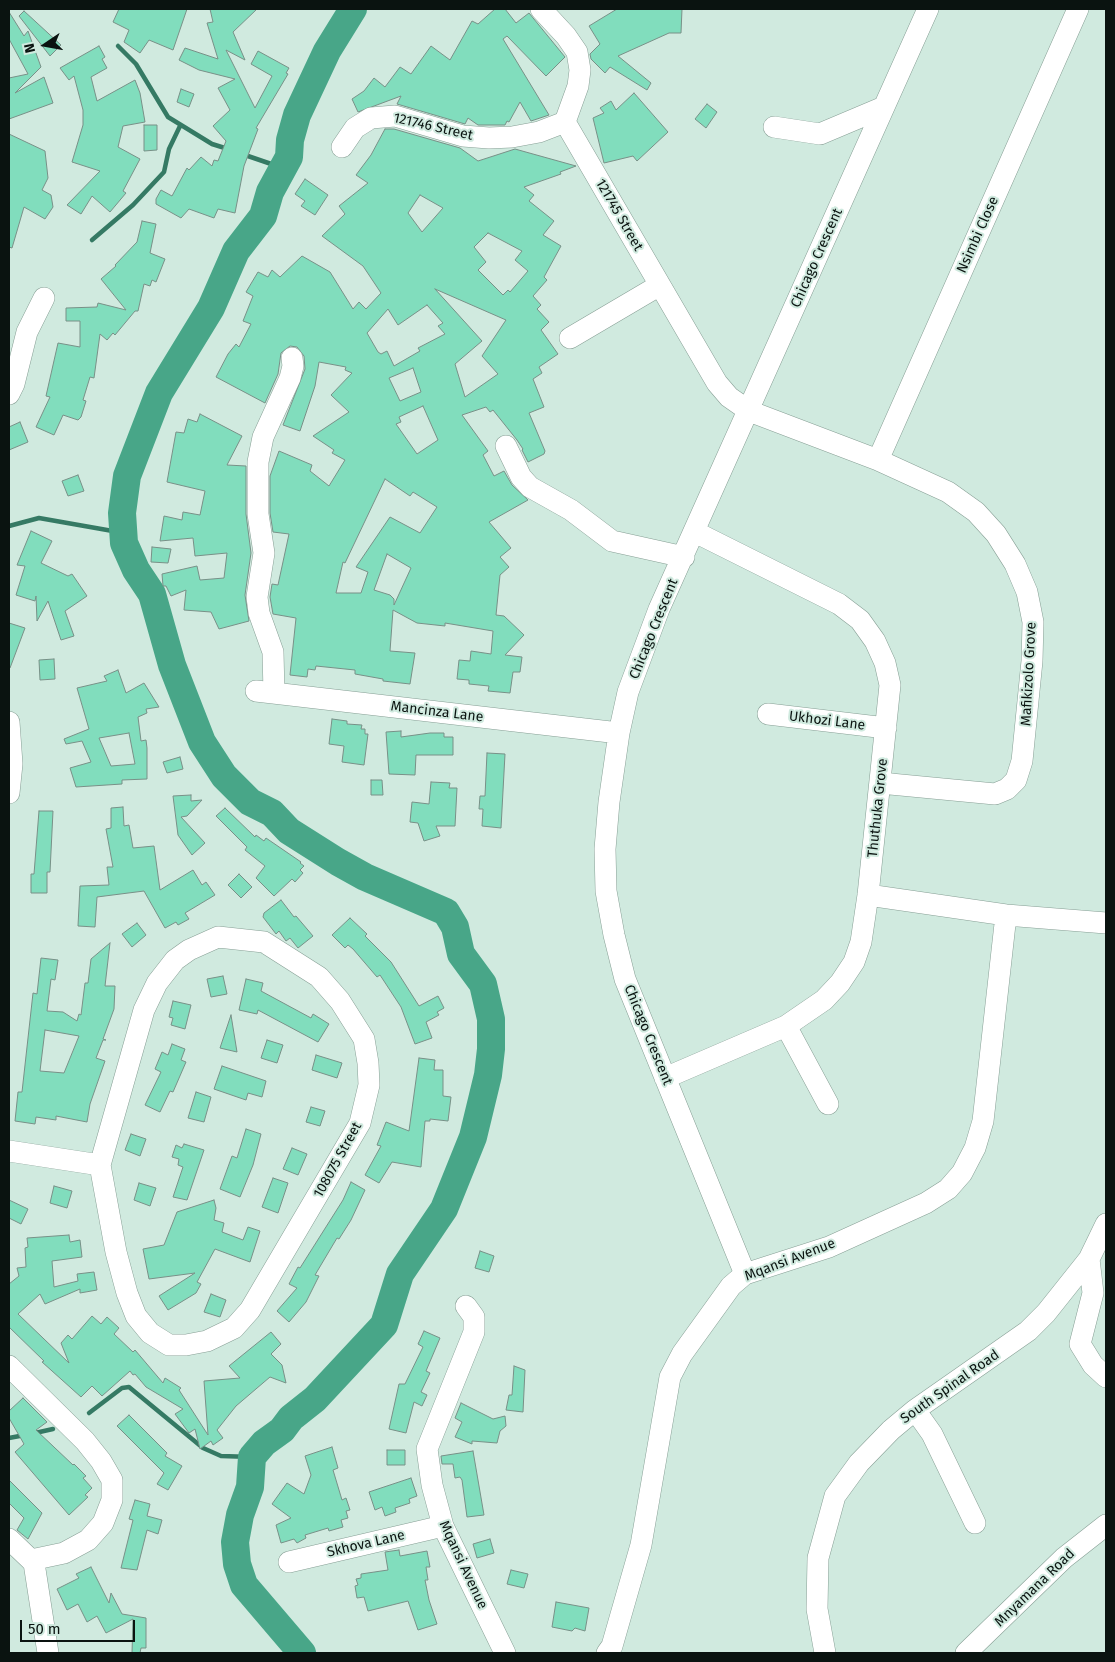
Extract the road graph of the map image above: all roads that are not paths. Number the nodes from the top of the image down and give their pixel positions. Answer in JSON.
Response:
{"nodes":[{"id":1,"x":541,"y":9,"type":"edge"},
{"id":2,"x":928,"y":9,"type":"edge"},
{"id":3,"x":1078,"y":9,"type":"edge"},
{"id":4,"x":884,"y":107,"type":"junction"},
{"id":5,"x":565,"y":122,"type":"junction"},
{"id":6,"x":774,"y":127,"type":"dead end"},
{"id":7,"x":342,"y":148,"type":"dead end"},
{"id":8,"x":660,"y":285,"type":"junction"},
{"id":9,"x":44,"y":298,"type":"dead end"},
{"id":10,"x":570,"y":338,"type":"dead end"},
{"id":11,"x":292,"y":358,"type":"dead end"},
{"id":12,"x":9,"y":394,"type":"edge"},
{"id":13,"x":749,"y":411,"type":"junction"},
{"id":14,"x":506,"y":446,"type":"dead end"},
{"id":15,"x":878,"y":460,"type":"junction"},
{"id":16,"x":695,"y":532,"type":"junction"},
{"id":17,"x":684,"y":557,"type":"junction"},
{"id":18,"x":768,"y":714,"type":"dead end"},
{"id":19,"x":9,"y":722,"type":"edge"},
{"id":20,"x":886,"y":728,"type":"junction"},
{"id":21,"x":619,"y":733,"type":"junction"},
{"id":22,"x":880,"y":783,"type":"junction"},
{"id":23,"x":9,"y":793,"type":"edge"},
{"id":24,"x":868,"y":895,"type":"junction"},
{"id":25,"x":1006,"y":916,"type":"junction"},
{"id":26,"x":1106,"y":923,"type":"edge"},
{"id":27,"x":786,"y":1026,"type":"junction"},
{"id":28,"x":665,"y":1078,"type":"junction"},
{"id":29,"x":828,"y":1104,"type":"dead end"},
{"id":30,"x":9,"y":1151,"type":"edge"},
{"id":31,"x":100,"y":1165,"type":"junction"},
{"id":32,"x":1106,"y":1224,"type":"edge"},
{"id":33,"x":1089,"y":1259,"type":"junction"},
{"id":34,"x":744,"y":1274,"type":"junction"},
{"id":35,"x":466,"y":1306,"type":"dead end"},
{"id":36,"x":9,"y":1366,"type":"edge"},
{"id":37,"x":1106,"y":1377,"type":"edge"},
{"id":38,"x":916,"y":1410,"type":"junction"},
{"id":39,"x":975,"y":1523,"type":"dead end"},
{"id":40,"x":1106,"y":1525,"type":"edge"},
{"id":41,"x":443,"y":1526,"type":"junction"},
{"id":42,"x":9,"y":1539,"type":"edge"},
{"id":43,"x":31,"y":1560,"type":"junction"},
{"id":44,"x":290,"y":1562,"type":"dead end"},
{"id":45,"x":48,"y":1653,"type":"edge"},
{"id":46,"x":505,"y":1653,"type":"edge"},
{"id":47,"x":607,"y":1653,"type":"edge"},
{"id":48,"x":825,"y":1653,"type":"edge"},
{"id":49,"x":966,"y":1653,"type":"edge"}],
"edges":[{"from":1,"to":5,"type":"street"},
{"from":2,"to":4,"type":"street","name":"Chicago Crescent"},
{"from":3,"to":15,"type":"street","name":"Nsimbi Close"},
{"from":4,"to":6,"type":"street"},
{"from":4,"to":13,"type":"street","name":"Chicago Crescent"},
{"from":5,"to":7,"type":"street","name":"121746 Street"},
{"from":5,"to":8,"type":"street","name":"121745 Street"},
{"from":8,"to":10,"type":"street"},
{"from":8,"to":13,"type":"street","name":"121745 Street"},
{"from":9,"to":12,"type":"street"},
{"from":11,"to":21,"type":"street","name":"Mancinza Lane"},
{"from":13,"to":15,"type":"street","name":"Mafikizolo Grove"},
{"from":13,"to":16,"type":"street","name":"Chicago Crescent"},
{"from":14,"to":17,"type":"street"},
{"from":15,"to":22,"type":"street","name":"Mafikizolo Grove"},
{"from":16,"to":17,"type":"street","name":"Chicago Crescent"},
{"from":16,"to":20,"type":"street","name":"Thuthuka Grove"},
{"from":17,"to":21,"type":"street","name":"Chicago Crescent"},
{"from":18,"to":20,"type":"street","name":"Ukhozi Lane"},
{"from":19,"to":23,"type":"street"},
{"from":20,"to":22,"type":"street","name":"Thuthuka Grove"},
{"from":21,"to":28,"type":"street","name":"Chicago Crescent"},
{"from":22,"to":24,"type":"street","name":"Thuthuka Grove"},
{"from":24,"to":25,"type":"street"},
{"from":24,"to":27,"type":"street","name":"Thuthuka Grove"},
{"from":25,"to":26,"type":"street"},
{"from":25,"to":34,"type":"street","name":"Mqansi Avenue"},
{"from":27,"to":28,"type":"street","name":"Thuthuka Grove"},
{"from":27,"to":29,"type":"street"},
{"from":28,"to":34,"type":"street","name":"Chicago Crescent"},
{"from":30,"to":31,"type":"street"},
{"from":31,"to":31,"type":"street","name":"108075 Street"},
{"from":32,"to":33,"type":"street","name":"South Spinal Road"},
{"from":33,"to":37,"type":"street"},
{"from":33,"to":38,"type":"street","name":"South Spinal Road"},
{"from":34,"to":47,"type":"street","name":"Mqansi Avenue"},
{"from":35,"to":41,"type":"street","name":"Mqansi Avenue"},
{"from":36,"to":43,"type":"street"},
{"from":38,"to":39,"type":"street"},
{"from":38,"to":48,"type":"street","name":"South Spinal Road"},
{"from":40,"to":49,"type":"street","name":"Mnyamana Road"},
{"from":41,"to":44,"type":"street","name":"Skhova Lane"},
{"from":41,"to":46,"type":"street","name":"Mqansi Avenue"},
{"from":42,"to":43,"type":"street"},
{"from":43,"to":45,"type":"street"}]}
